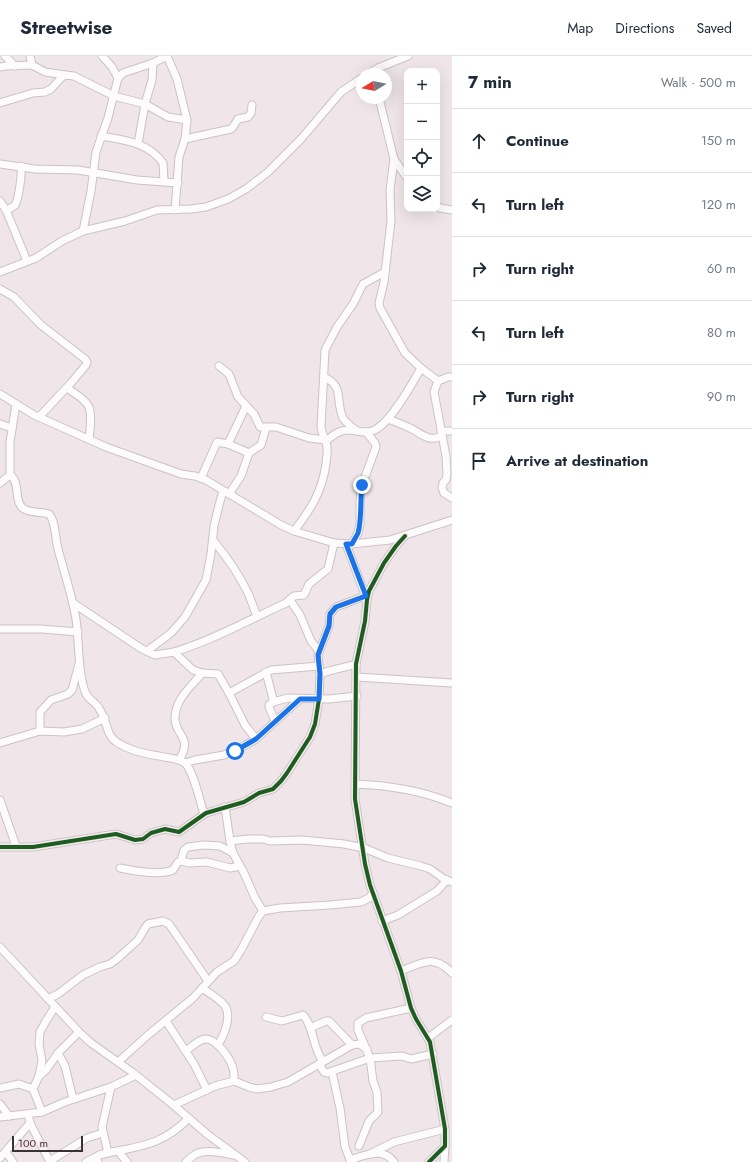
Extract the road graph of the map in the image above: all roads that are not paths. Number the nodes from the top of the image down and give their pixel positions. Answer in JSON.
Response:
{"nodes":[{"id":1,"x":5,"y":56,"type":"edge"},
{"id":2,"x":30,"y":56,"type":"edge"},
{"id":3,"x":102,"y":56,"type":"edge"},
{"id":4,"x":167,"y":56,"type":"edge"},
{"id":5,"x":408,"y":56,"type":"edge"},
{"id":6,"x":153,"y":63,"type":"junction"},
{"id":7,"x":32,"y":65,"type":"junction"},
{"id":8,"x":15,"y":66,"type":"junction"},
{"id":9,"x":0,"y":67,"type":"edge"},
{"id":10,"x":381,"y":68,"type":"edge"},
{"id":11,"x":65,"y":75,"type":"junction"},
{"id":12,"x":118,"y":78,"type":"junction"},
{"id":13,"x":356,"y":82,"type":"edge"},
{"id":14,"x":114,"y":96,"type":"junction"},
{"id":15,"x":0,"y":103,"type":"edge"},
{"id":16,"x":145,"y":104,"type":"junction"},
{"id":17,"x":380,"y":104,"type":"edge"},
{"id":18,"x":252,"y":105,"type":"dead end"},
{"id":19,"x":187,"y":120,"type":"junction"},
{"id":20,"x":101,"y":136,"type":"junction"},
{"id":21,"x":185,"y":139,"type":"junction"},
{"id":22,"x":138,"y":144,"type":"junction"},
{"id":23,"x":394,"y":159,"type":"junction"},
{"id":24,"x":0,"y":164,"type":"edge"},
{"id":25,"x":21,"y":166,"type":"junction"},
{"id":26,"x":93,"y":173,"type":"junction"},
{"id":27,"x":405,"y":176,"type":"edge"},
{"id":28,"x":164,"y":181,"type":"junction"},
{"id":29,"x":178,"y":182,"type":"junction"},
{"id":30,"x":0,"y":201,"type":"edge"},
{"id":31,"x":440,"y":208,"type":"edge"},
{"id":32,"x":6,"y":210,"type":"junction"},
{"id":33,"x":175,"y":210,"type":"junction"},
{"id":34,"x":452,"y":210,"type":"edge"},
{"id":35,"x":82,"y":231,"type":"junction"},
{"id":36,"x":27,"y":261,"type":"junction"},
{"id":37,"x":0,"y":272,"type":"edge"},
{"id":38,"x":385,"y":272,"type":"junction"},
{"id":39,"x":0,"y":289,"type":"edge"},
{"id":40,"x":219,"y":366,"type":"dead end"},
{"id":41,"x":421,"y":368,"type":"junction"},
{"id":42,"x":324,"y":376,"type":"junction"},
{"id":43,"x":452,"y":377,"type":"edge"},
{"id":44,"x":438,"y":381,"type":"junction"},
{"id":45,"x":67,"y":388,"type":"junction"},
{"id":46,"x":0,"y":394,"type":"edge"},
{"id":47,"x":16,"y":404,"type":"junction"},
{"id":48,"x":246,"y":406,"type":"junction"},
{"id":49,"x":39,"y":417,"type":"junction"},
{"id":50,"x":388,"y":419,"type":"junction"},
{"id":51,"x":0,"y":424,"type":"edge"},
{"id":52,"x":12,"y":428,"type":"junction"},
{"id":53,"x":266,"y":428,"type":"junction"},
{"id":54,"x":452,"y":431,"type":"edge"},
{"id":55,"x":362,"y":432,"type":"junction"},
{"id":56,"x":442,"y":434,"type":"junction"},
{"id":57,"x":89,"y":439,"type":"junction"},
{"id":58,"x":326,"y":441,"type":"junction"},
{"id":59,"x":228,"y":444,"type":"junction"},
{"id":60,"x":249,"y":453,"type":"junction"},
{"id":61,"x":10,"y":475,"type":"junction"},
{"id":62,"x":200,"y":478,"type":"junction"},
{"id":63,"x":0,"y":483,"type":"edge"},
{"id":64,"x":226,"y":493,"type":"junction"},
{"id":65,"x":452,"y":498,"type":"edge"},
{"id":66,"x":452,"y":520,"type":"edge"},
{"id":67,"x":294,"y":531,"type":"junction"},
{"id":68,"x":405,"y":536,"type":"junction"},
{"id":69,"x":213,"y":540,"type":"junction"},
{"id":70,"x":334,"y":543,"type":"junction"},
{"id":71,"x":349,"y":544,"type":"junction"},
{"id":72,"x":366,"y":598,"type":"junction"},
{"id":73,"x":290,"y":600,"type":"junction"},
{"id":74,"x":73,"y":603,"type":"junction"},
{"id":75,"x":257,"y":616,"type":"junction"},
{"id":76,"x":0,"y":629,"type":"edge"},
{"id":77,"x":78,"y":632,"type":"junction"},
{"id":78,"x":148,"y":651,"type":"junction"},
{"id":79,"x":319,"y":651,"type":"junction"},
{"id":80,"x":174,"y":652,"type":"junction"},
{"id":81,"x":80,"y":660,"type":"junction"},
{"id":82,"x":356,"y":664,"type":"junction"},
{"id":83,"x":319,"y":666,"type":"junction"},
{"id":84,"x":266,"y":672,"type":"junction"},
{"id":85,"x":202,"y":673,"type":"junction"},
{"id":86,"x":320,"y":674,"type":"junction"},
{"id":87,"x":357,"y":677,"type":"junction"},
{"id":88,"x":452,"y":683,"type":"edge"},
{"id":89,"x":229,"y":693,"type":"junction"},
{"id":90,"x":357,"y":696,"type":"junction"},
{"id":91,"x":300,"y":699,"type":"junction"},
{"id":92,"x":319,"y":699,"type":"junction"},
{"id":93,"x":274,"y":702,"type":"junction"},
{"id":94,"x":104,"y":718,"type":"junction"},
{"id":95,"x":275,"y":721,"type":"junction"},
{"id":96,"x":40,"y":731,"type":"junction"},
{"id":97,"x":256,"y":739,"type":"junction"},
{"id":98,"x":0,"y":743,"type":"edge"},
{"id":99,"x":182,"y":761,"type":"junction"},
{"id":100,"x":355,"y":784,"type":"junction"},
{"id":101,"x":0,"y":800,"type":"edge"},
{"id":102,"x":452,"y":803,"type":"edge"},
{"id":103,"x":225,"y":807,"type":"junction"},
{"id":104,"x":204,"y":814,"type":"junction"},
{"id":105,"x":230,"y":842,"type":"junction"},
{"id":106,"x":16,"y":846,"type":"junction"},
{"id":107,"x":220,"y":846,"type":"junction"},
{"id":108,"x":0,"y":847,"type":"edge"},
{"id":109,"x":364,"y":848,"type":"junction"},
{"id":110,"x":233,"y":853,"type":"junction"},
{"id":111,"x":181,"y":861,"type":"junction"},
{"id":112,"x":240,"y":866,"type":"junction"},
{"id":113,"x":120,"y":868,"type":"dead end"},
{"id":114,"x":450,"y":881,"type":"edge"},
{"id":115,"x":372,"y":893,"type":"junction"},
{"id":116,"x":263,"y":911,"type":"junction"},
{"id":117,"x":382,"y":921,"type":"junction"},
{"id":118,"x":0,"y":947,"type":"edge"},
{"id":119,"x":401,"y":971,"type":"junction"},
{"id":120,"x":452,"y":974,"type":"edge"},
{"id":121,"x":208,"y":981,"type":"junction"},
{"id":122,"x":202,"y":988,"type":"junction"},
{"id":123,"x":48,"y":999,"type":"junction"},
{"id":124,"x":55,"y":1007,"type":"junction"},
{"id":125,"x":411,"y":1008,"type":"junction"},
{"id":126,"x":266,"y":1017,"type":"dead end"},
{"id":127,"x":452,"y":1020,"type":"edge"},
{"id":128,"x":166,"y":1021,"type":"junction"},
{"id":129,"x":310,"y":1028,"type":"junction"},
{"id":130,"x":79,"y":1032,"type":"junction"},
{"id":131,"x":428,"y":1038,"type":"junction"},
{"id":132,"x":218,"y":1045,"type":"junction"},
{"id":133,"x":352,"y":1045,"type":"junction"},
{"id":134,"x":367,"y":1049,"type":"junction"},
{"id":135,"x":186,"y":1051,"type":"junction"},
{"id":136,"x":58,"y":1053,"type":"junction"},
{"id":137,"x":433,"y":1054,"type":"junction"},
{"id":138,"x":370,"y":1058,"type":"junction"},
{"id":139,"x":118,"y":1062,"type":"junction"},
{"id":140,"x":321,"y":1063,"type":"junction"},
{"id":141,"x":332,"y":1072,"type":"junction"},
{"id":142,"x":136,"y":1075,"type":"junction"},
{"id":143,"x":39,"y":1076,"type":"junction"},
{"id":144,"x":234,"y":1081,"type":"junction"},
{"id":145,"x":112,"y":1086,"type":"junction"},
{"id":146,"x":0,"y":1088,"type":"edge"},
{"id":147,"x":34,"y":1089,"type":"junction"},
{"id":148,"x":207,"y":1090,"type":"junction"},
{"id":149,"x":73,"y":1099,"type":"junction"},
{"id":150,"x":0,"y":1104,"type":"edge"},
{"id":151,"x":174,"y":1106,"type":"junction"},
{"id":152,"x":42,"y":1112,"type":"junction"},
{"id":153,"x":28,"y":1114,"type":"junction"},
{"id":154,"x":9,"y":1116,"type":"junction"},
{"id":155,"x":0,"y":1117,"type":"edge"},
{"id":156,"x":188,"y":1119,"type":"junction"},
{"id":157,"x":30,"y":1123,"type":"junction"},
{"id":158,"x":447,"y":1129,"type":"edge"},
{"id":159,"x":103,"y":1132,"type":"junction"},
{"id":160,"x":359,"y":1146,"type":"dead end"},
{"id":161,"x":445,"y":1146,"type":"junction"},
{"id":162,"x":118,"y":1151,"type":"junction"},
{"id":163,"x":6,"y":1152,"type":"junction"},
{"id":164,"x":108,"y":1153,"type":"junction"},
{"id":165,"x":198,"y":1153,"type":"junction"},
{"id":166,"x":370,"y":1154,"type":"junction"},
{"id":167,"x":236,"y":1155,"type":"junction"},
{"id":168,"x":0,"y":1158,"type":"edge"},
{"id":169,"x":97,"y":1159,"type":"edge"},
{"id":170,"x":351,"y":1161,"type":"edge"},
{"id":171,"x":13,"y":1162,"type":"edge"},
{"id":172,"x":50,"y":1162,"type":"edge"},
{"id":173,"x":86,"y":1162,"type":"edge"},
{"id":174,"x":127,"y":1162,"type":"edge"},
{"id":175,"x":186,"y":1162,"type":"edge"},
{"id":176,"x":198,"y":1162,"type":"edge"},
{"id":177,"x":245,"y":1162,"type":"edge"},
{"id":178,"x":394,"y":1162,"type":"edge"},
{"id":179,"x":429,"y":1162,"type":"edge"},
{"id":180,"x":444,"y":1162,"type":"edge"}],
"edges":[{"from":1,"to":8,"type":"street"},
{"from":2,"to":7,"type":"street"},
{"from":3,"to":12,"type":"street"},
{"from":4,"to":6,"type":"street"},
{"from":4,"to":19,"type":"street"},
{"from":5,"to":10,"type":"street"},
{"from":6,"to":12,"type":"street"},
{"from":6,"to":16,"type":"street"},
{"from":7,"to":8,"type":"street"},
{"from":7,"to":11,"type":"street"},
{"from":8,"to":9,"type":"street"},
{"from":11,"to":14,"type":"street"},
{"from":11,"to":15,"type":"street"},
{"from":12,"to":14,"type":"street"},
{"from":13,"to":33,"type":"street"},
{"from":14,"to":16,"type":"street"},
{"from":14,"to":20,"type":"street"},
{"from":16,"to":19,"type":"street"},
{"from":16,"to":22,"type":"street"},
{"from":17,"to":23,"type":"street"},
{"from":18,"to":21,"type":"street"},
{"from":19,"to":21,"type":"street"},
{"from":20,"to":22,"type":"street"},
{"from":20,"to":26,"type":"street"},
{"from":21,"to":29,"type":"street"},
{"from":22,"to":28,"type":"street"},
{"from":23,"to":27,"type":"street"},
{"from":23,"to":38,"type":"street"},
{"from":24,"to":25,"type":"street"},
{"from":25,"to":26,"type":"street"},
{"from":25,"to":32,"type":"street"},
{"from":26,"to":28,"type":"street"},
{"from":26,"to":35,"type":"street"},
{"from":28,"to":29,"type":"street"},
{"from":29,"to":33,"type":"street"},
{"from":30,"to":32,"type":"street"},
{"from":31,"to":34,"type":"street"},
{"from":32,"to":36,"type":"street"},
{"from":33,"to":35,"type":"street"},
{"from":35,"to":36,"type":"street"},
{"from":36,"to":37,"type":"street"},
{"from":38,"to":41,"type":"street"},
{"from":38,"to":42,"type":"street"},
{"from":39,"to":45,"type":"street"},
{"from":40,"to":48,"type":"street"},
{"from":41,"to":44,"type":"street"},
{"from":41,"to":50,"type":"street"},
{"from":42,"to":55,"type":"street"},
{"from":42,"to":58,"type":"street"},
{"from":43,"to":44,"type":"street"},
{"from":44,"to":56,"type":"street"},
{"from":45,"to":49,"type":"street"},
{"from":45,"to":57,"type":"street"},
{"from":46,"to":47,"type":"street"},
{"from":47,"to":49,"type":"street"},
{"from":47,"to":52,"type":"street"},
{"from":48,"to":53,"type":"street"},
{"from":48,"to":59,"type":"street"},
{"from":49,"to":57,"type":"street"},
{"from":50,"to":55,"type":"street"},
{"from":50,"to":56,"type":"street"},
{"from":51,"to":52,"type":"street"},
{"from":52,"to":61,"type":"street"},
{"from":53,"to":58,"type":"street"},
{"from":53,"to":60,"type":"street"},
{"from":54,"to":56,"type":"street"},
{"from":55,"to":58,"type":"street"},
{"from":55,"to":71,"type":"street"},
{"from":56,"to":65,"type":"street"},
{"from":57,"to":62,"type":"street"},
{"from":58,"to":67,"type":"street"},
{"from":59,"to":60,"type":"street"},
{"from":59,"to":62,"type":"street"},
{"from":60,"to":64,"type":"street"},
{"from":61,"to":63,"type":"street"},
{"from":61,"to":74,"type":"street"},
{"from":62,"to":64,"type":"street"},
{"from":64,"to":67,"type":"street"},
{"from":64,"to":69,"type":"street"},
{"from":66,"to":68,"type":"street"},
{"from":67,"to":70,"type":"street"},
{"from":68,"to":71,"type":"street"},
{"from":68,"to":72,"type":"street"},
{"from":69,"to":75,"type":"street"},
{"from":69,"to":78,"type":"street"},
{"from":70,"to":71,"type":"street"},
{"from":70,"to":73,"type":"street"},
{"from":71,"to":72,"type":"street"},
{"from":72,"to":79,"type":"street"},
{"from":72,"to":82,"type":"street"},
{"from":73,"to":75,"type":"street"},
{"from":73,"to":79,"type":"street"},
{"from":74,"to":77,"type":"street"},
{"from":74,"to":78,"type":"street"},
{"from":75,"to":80,"type":"street"},
{"from":76,"to":77,"type":"street"},
{"from":77,"to":81,"type":"street"},
{"from":78,"to":80,"type":"street"},
{"from":79,"to":83,"type":"street"},
{"from":80,"to":85,"type":"street"},
{"from":81,"to":94,"type":"street"},
{"from":81,"to":96,"type":"street"},
{"from":82,"to":86,"type":"street"},
{"from":82,"to":87,"type":"street"},
{"from":83,"to":84,"type":"street"},
{"from":83,"to":86,"type":"street"},
{"from":84,"to":89,"type":"street"},
{"from":84,"to":93,"type":"street"},
{"from":85,"to":89,"type":"street"},
{"from":85,"to":99,"type":"street"},
{"from":86,"to":92,"type":"street"},
{"from":87,"to":88,"type":"street"},
{"from":87,"to":90,"type":"street"},
{"from":89,"to":97,"type":"street"},
{"from":90,"to":92,"type":"street"},
{"from":90,"to":100,"type":"street"},
{"from":91,"to":92,"type":"street"},
{"from":91,"to":93,"type":"street"},
{"from":91,"to":95,"type":"street"},
{"from":92,"to":103,"type":"street"},
{"from":93,"to":95,"type":"street"},
{"from":94,"to":96,"type":"street"},
{"from":94,"to":99,"type":"street"},
{"from":95,"to":97,"type":"street"},
{"from":96,"to":98,"type":"street"},
{"from":97,"to":99,"type":"street"},
{"from":99,"to":104,"type":"street"},
{"from":100,"to":102,"type":"street"},
{"from":100,"to":109,"type":"street"},
{"from":101,"to":106,"type":"street"},
{"from":103,"to":104,"type":"street"},
{"from":103,"to":105,"type":"street"},
{"from":104,"to":106,"type":"street"},
{"from":105,"to":107,"type":"street"},
{"from":105,"to":109,"type":"street"},
{"from":105,"to":110,"type":"street"},
{"from":106,"to":108,"type":"street"},
{"from":107,"to":110,"type":"street"},
{"from":107,"to":111,"type":"street"},
{"from":109,"to":114,"type":"street"},
{"from":109,"to":115,"type":"street"},
{"from":110,"to":112,"type":"street"},
{"from":111,"to":112,"type":"street"},
{"from":111,"to":113,"type":"street"},
{"from":112,"to":116,"type":"street"},
{"from":114,"to":117,"type":"street"},
{"from":115,"to":116,"type":"street"},
{"from":115,"to":117,"type":"street"},
{"from":116,"to":121,"type":"street"},
{"from":117,"to":119,"type":"street"},
{"from":118,"to":123,"type":"street"},
{"from":119,"to":120,"type":"street"},
{"from":119,"to":125,"type":"street"},
{"from":121,"to":122,"type":"street"},
{"from":121,"to":123,"type":"street"},
{"from":122,"to":128,"type":"street"},
{"from":122,"to":132,"type":"street"},
{"from":123,"to":124,"type":"street"},
{"from":124,"to":130,"type":"street"},
{"from":124,"to":143,"type":"street"},
{"from":125,"to":131,"type":"street"},
{"from":125,"to":134,"type":"street"},
{"from":126,"to":129,"type":"street"},
{"from":127,"to":131,"type":"street"},
{"from":128,"to":135,"type":"street"},
{"from":128,"to":139,"type":"street"},
{"from":129,"to":133,"type":"street"},
{"from":129,"to":140,"type":"street"},
{"from":130,"to":136,"type":"street"},
{"from":130,"to":139,"type":"street"},
{"from":131,"to":137,"type":"street"},
{"from":132,"to":135,"type":"street"},
{"from":132,"to":144,"type":"street"},
{"from":133,"to":134,"type":"street"},
{"from":133,"to":140,"type":"street"},
{"from":134,"to":138,"type":"street"},
{"from":135,"to":148,"type":"street"},
{"from":136,"to":143,"type":"street"},
{"from":136,"to":149,"type":"street"},
{"from":137,"to":138,"type":"street"},
{"from":137,"to":158,"type":"street"},
{"from":138,"to":141,"type":"street"},
{"from":138,"to":160,"type":"street"},
{"from":139,"to":142,"type":"street"},
{"from":140,"to":141,"type":"street"},
{"from":140,"to":144,"type":"street"},
{"from":141,"to":170,"type":"street"},
{"from":142,"to":145,"type":"street"},
{"from":142,"to":151,"type":"street"},
{"from":143,"to":147,"type":"street"},
{"from":144,"to":148,"type":"street"},
{"from":145,"to":149,"type":"street"},
{"from":145,"to":159,"type":"street"},
{"from":146,"to":147,"type":"street"},
{"from":147,"to":152,"type":"street"},
{"from":148,"to":151,"type":"street"},
{"from":149,"to":152,"type":"street"},
{"from":150,"to":154,"type":"street"},
{"from":151,"to":156,"type":"street"},
{"from":152,"to":153,"type":"street"},
{"from":153,"to":154,"type":"street"},
{"from":153,"to":157,"type":"street"},
{"from":154,"to":155,"type":"street"},
{"from":156,"to":162,"type":"street"},
{"from":156,"to":167,"type":"street"},
{"from":157,"to":163,"type":"street"},
{"from":157,"to":172,"type":"street"},
{"from":158,"to":161,"type":"street"},
{"from":158,"to":166,"type":"street"},
{"from":159,"to":164,"type":"street"},
{"from":159,"to":172,"type":"street"},
{"from":161,"to":179,"type":"street"},
{"from":161,"to":180,"type":"street"},
{"from":162,"to":164,"type":"street"},
{"from":162,"to":174,"type":"street"},
{"from":163,"to":168,"type":"street"},
{"from":163,"to":171,"type":"street"},
{"from":164,"to":169,"type":"street"},
{"from":165,"to":167,"type":"street"},
{"from":165,"to":175,"type":"street"},
{"from":165,"to":176,"type":"street"},
{"from":166,"to":170,"type":"street"},
{"from":166,"to":178,"type":"street"},
{"from":167,"to":177,"type":"street"},
{"from":169,"to":173,"type":"street"}]}
